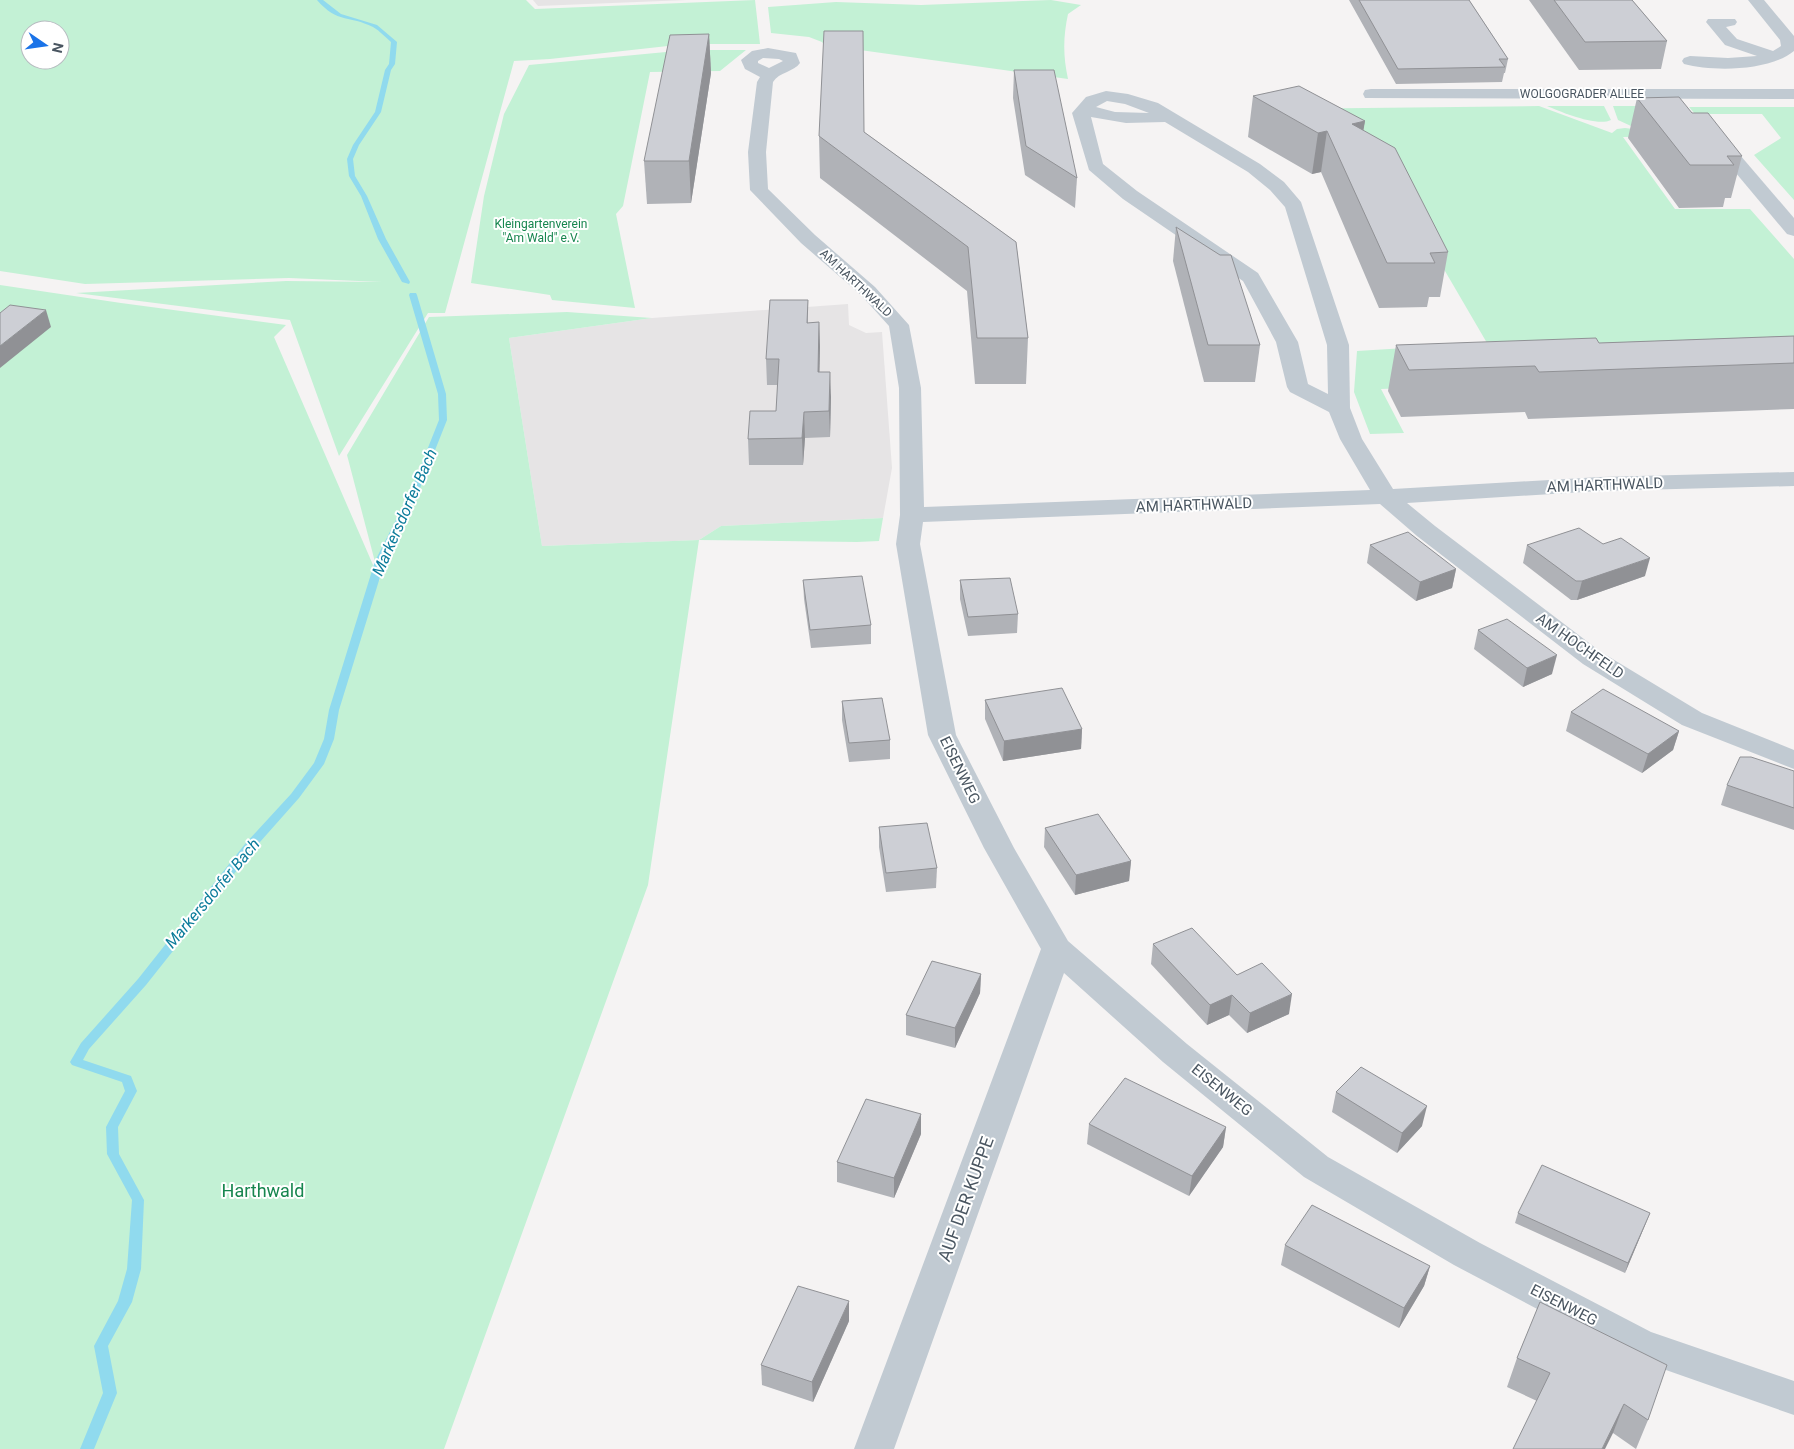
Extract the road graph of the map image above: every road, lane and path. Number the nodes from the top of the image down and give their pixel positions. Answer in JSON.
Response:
{"nodes":[{"id":1,"x":1756,"y":0,"type":"edge"},
{"id":2,"x":1729,"y":22,"type":"dead end"},
{"id":3,"x":1776,"y":58,"type":"junction"},
{"id":4,"x":1690,"y":61,"type":"dead end"},
{"id":5,"x":769,"y":75,"type":"dead end"},
{"id":6,"x":1371,"y":94,"type":"dead end"},
{"id":7,"x":1794,"y":94,"type":"edge"},
{"id":8,"x":1706,"y":126,"type":"edge"},
{"id":9,"x":1794,"y":230,"type":"edge"},
{"id":10,"x":1339,"y":408,"type":"junction"},
{"id":11,"x":1794,"y":480,"type":"edge"},
{"id":12,"x":1386,"y":497,"type":"junction"},
{"id":13,"x":912,"y":515,"type":"junction"},
{"id":14,"x":908,"y":544,"type":"joint"},
{"id":15,"x":1794,"y":760,"type":"edge"},
{"id":16,"x":1058,"y":949,"type":"junction"},
{"id":17,"x":1794,"y":1398,"type":"edge"},
{"id":18,"x":874,"y":1449,"type":"edge"}],
"edges":[{"from":1,"to":3,"type":"street"},
{"from":2,"to":3,"type":"street"},
{"from":3,"to":4,"type":"street"},
{"from":5,"to":13,"type":"street","name":"AM HARTHWALD"},
{"from":6,"to":7,"type":"street","name":"WOLGOGRADER ALLEE"},
{"from":8,"to":9,"type":"street"},
{"from":10,"to":10,"type":"street"},
{"from":10,"to":12,"type":"street"},
{"from":11,"to":12,"type":"street","name":"AM HARTHWALD"},
{"from":12,"to":13,"type":"street","name":"AM HARTHWALD"},
{"from":12,"to":15,"type":"street","name":"AM HOCHFELD"},
{"from":13,"to":14,"type":"street","name":"AM HARTHWALD"},
{"from":14,"to":16,"type":"street","name":"EISENWEG"},
{"from":16,"to":17,"type":"street","name":"EISENWEG"},
{"from":16,"to":18,"type":"street","name":"AUF DER KUPPE"}]}
